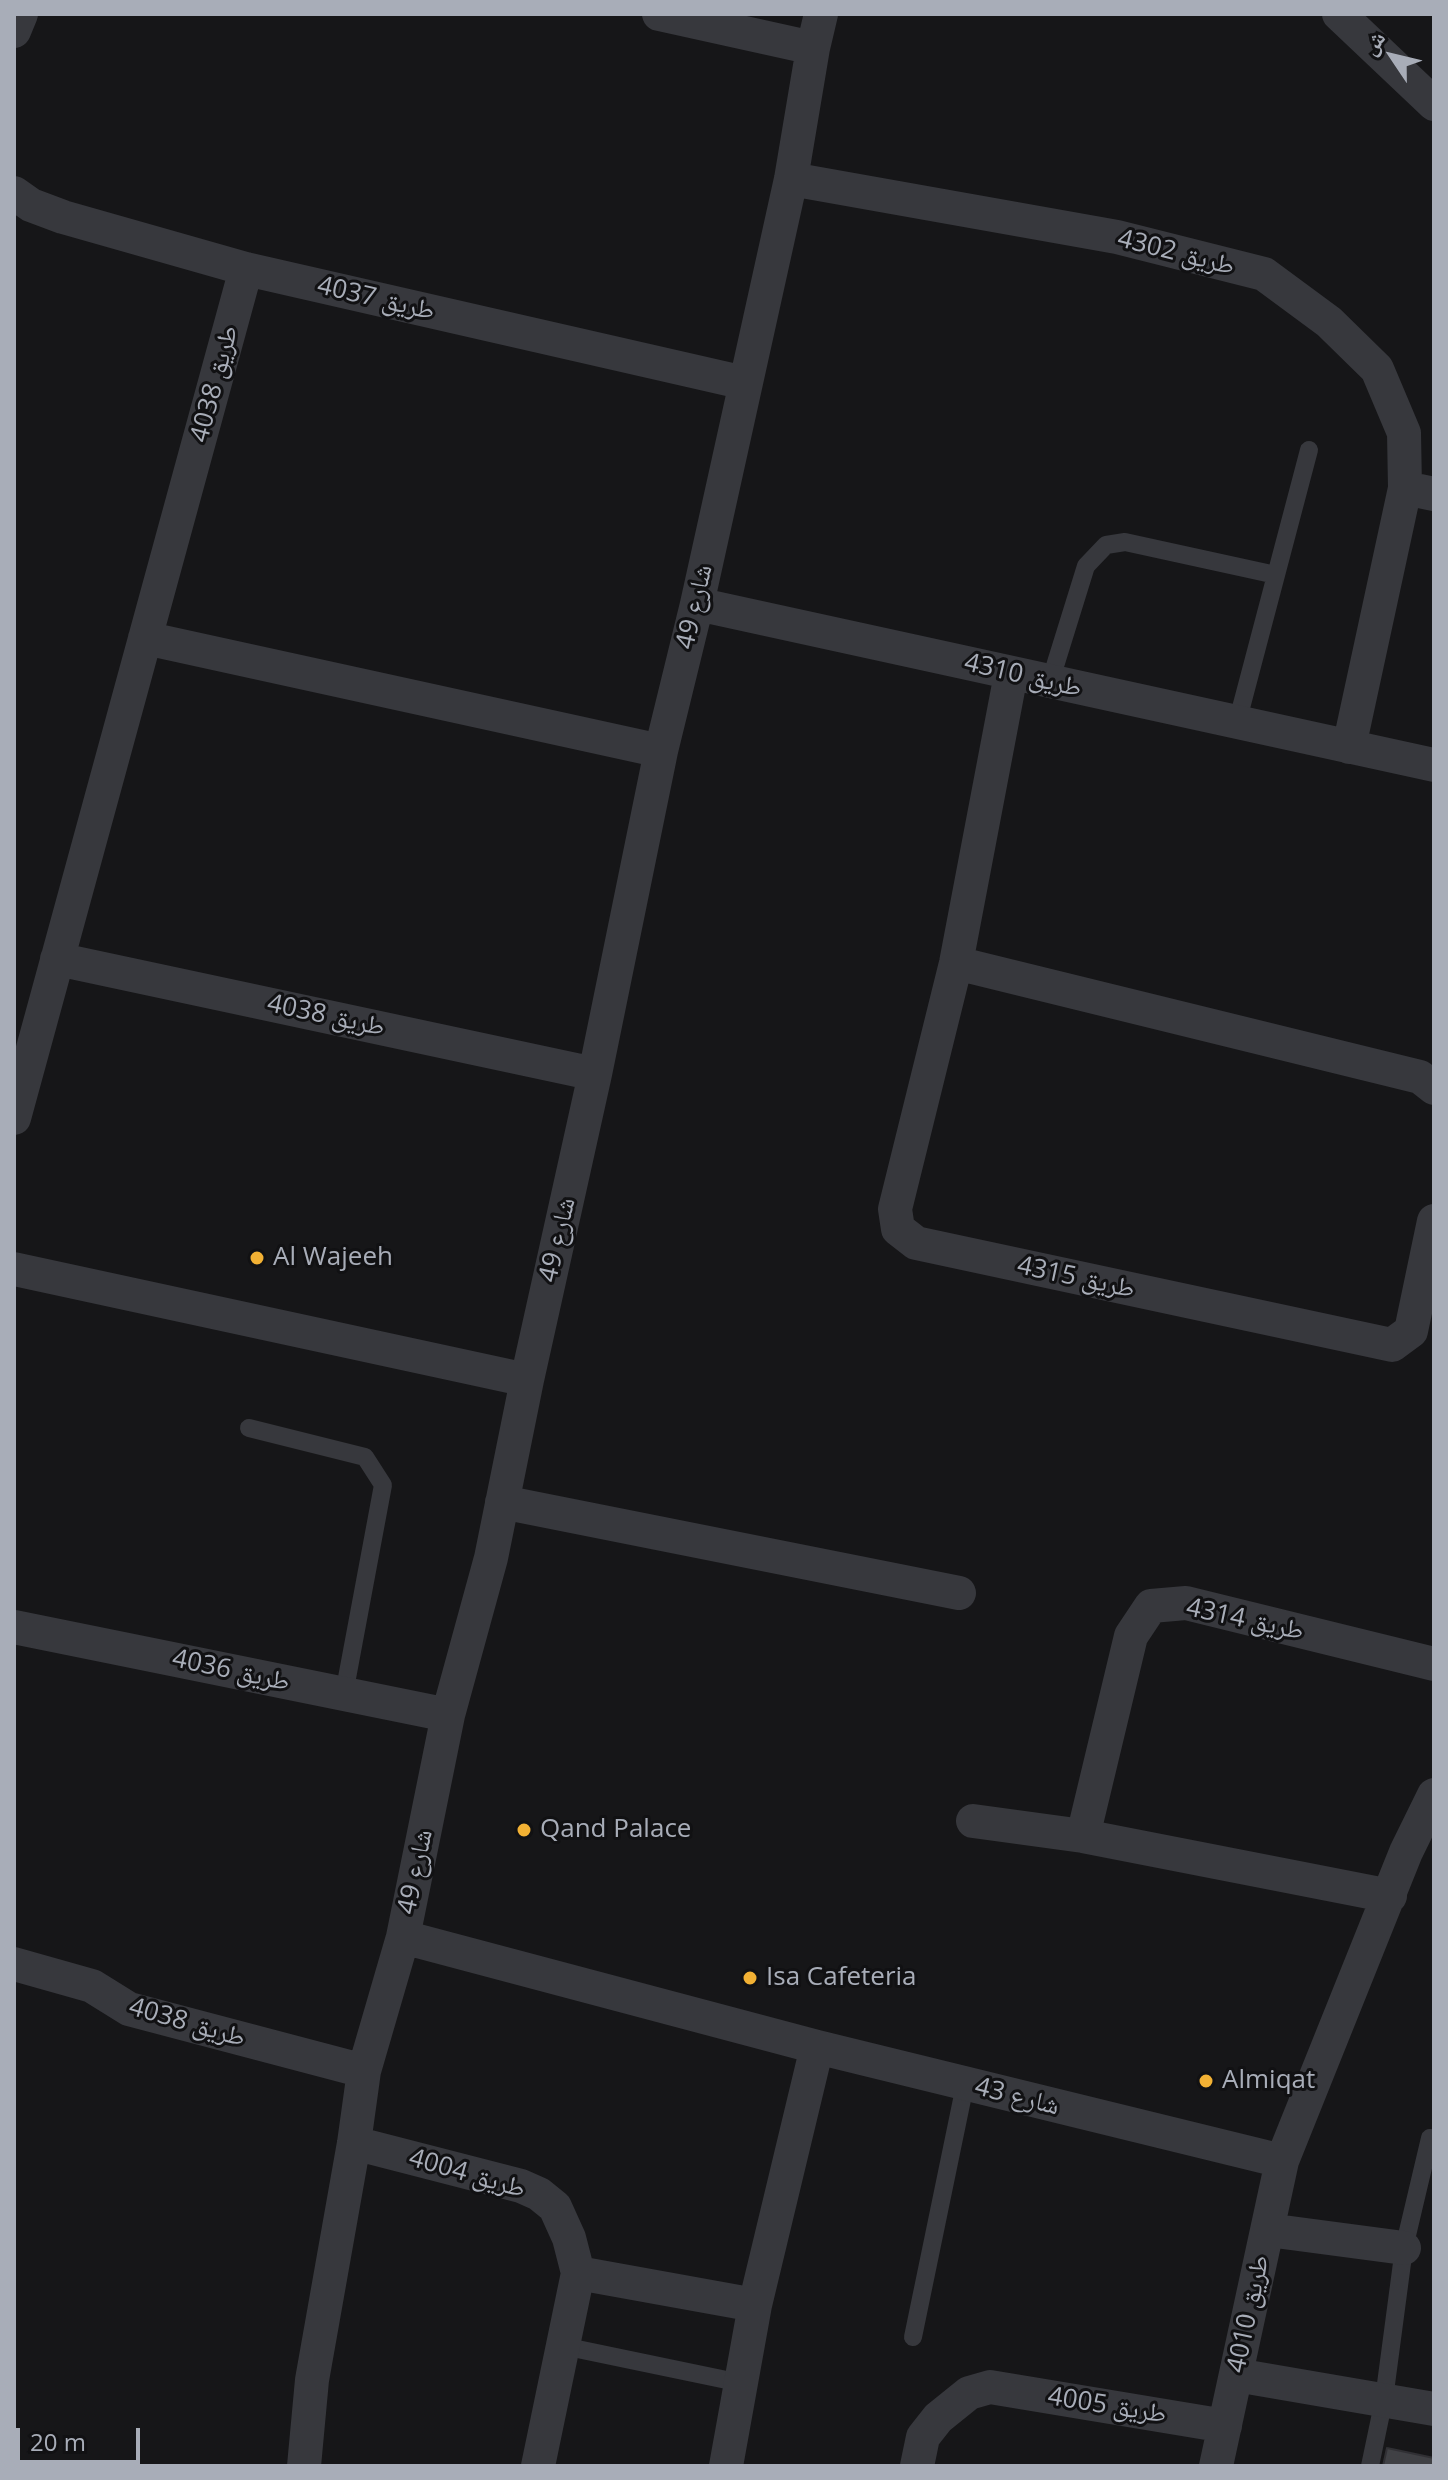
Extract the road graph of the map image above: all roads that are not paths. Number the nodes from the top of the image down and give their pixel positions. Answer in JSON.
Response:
{"nodes":[{"id":1,"x":21,"y":14,"type":"edge"},
{"id":2,"x":659,"y":14,"type":"edge"},
{"id":3,"x":821,"y":14,"type":"edge"},
{"id":4,"x":1339,"y":14,"type":"edge"},
{"id":5,"x":14,"y":31,"type":"edge"},
{"id":6,"x":813,"y":48,"type":"junction"},
{"id":7,"x":1434,"y":104,"type":"edge"},
{"id":8,"x":791,"y":179,"type":"junction"},
{"id":9,"x":14,"y":193,"type":"edge"},
{"id":10,"x":246,"y":269,"type":"junction"},
{"id":11,"x":745,"y":383,"type":"junction"},
{"id":12,"x":1309,"y":450,"type":"dead end"},
{"id":13,"x":1419,"y":491,"type":"edge"},
{"id":14,"x":1276,"y":575,"type":"junction"},
{"id":15,"x":697,"y":604,"type":"junction"},
{"id":16,"x":145,"y":638,"type":"junction"},
{"id":17,"x":1011,"y":674,"type":"junction"},
{"id":18,"x":1050,"y":682,"type":"junction"},
{"id":19,"x":1237,"y":723,"type":"junction"},
{"id":20,"x":1349,"y":747,"type":"junction"},
{"id":21,"x":661,"y":751,"type":"junction"},
{"id":22,"x":1434,"y":765,"type":"edge"},
{"id":23,"x":57,"y":959,"type":"junction"},
{"id":24,"x":956,"y":963,"type":"junction"},
{"id":25,"x":595,"y":1074,"type":"junction"},
{"id":26,"x":1434,"y":1088,"type":"edge"},
{"id":27,"x":14,"y":1118,"type":"edge"},
{"id":28,"x":1434,"y":1221,"type":"edge"},
{"id":29,"x":14,"y":1269,"type":"edge"},
{"id":30,"x":527,"y":1380,"type":"junction"},
{"id":31,"x":249,"y":1428,"type":"dead end"},
{"id":32,"x":502,"y":1502,"type":"junction"},
{"id":33,"x":959,"y":1593,"type":"dead end"},
{"id":34,"x":14,"y":1627,"type":"edge"},
{"id":35,"x":1434,"y":1664,"type":"edge"},
{"id":36,"x":344,"y":1694,"type":"junction"},
{"id":37,"x":448,"y":1715,"type":"junction"},
{"id":38,"x":1434,"y":1795,"type":"edge"},
{"id":39,"x":973,"y":1821,"type":"dead end"},
{"id":40,"x":1083,"y":1836,"type":"junction"},
{"id":41,"x":1420,"y":1855,"type":"edge"},
{"id":42,"x":1390,"y":1896,"type":"junction"},
{"id":43,"x":403,"y":1937,"type":"junction"},
{"id":44,"x":14,"y":1964,"type":"edge"},
{"id":45,"x":817,"y":2047,"type":"junction"},
{"id":46,"x":364,"y":2071,"type":"junction"},
{"id":47,"x":965,"y":2085,"type":"junction"},
{"id":48,"x":1430,"y":2138,"type":"dead end"},
{"id":49,"x":354,"y":2143,"type":"junction"},
{"id":50,"x":1282,"y":2161,"type":"junction"},
{"id":51,"x":1268,"y":2230,"type":"junction"},
{"id":52,"x":1404,"y":2248,"type":"junction"},
{"id":53,"x":578,"y":2273,"type":"junction"},
{"id":54,"x":755,"y":2305,"type":"junction"},
{"id":55,"x":913,"y":2337,"type":"dead end"},
{"id":56,"x":563,"y":2346,"type":"junction"},
{"id":57,"x":1236,"y":2375,"type":"junction"},
{"id":58,"x":741,"y":2383,"type":"junction"},
{"id":59,"x":1384,"y":2399,"type":"junction"},
{"id":60,"x":1434,"y":2409,"type":"edge"},
{"id":61,"x":1225,"y":2426,"type":"junction"},
{"id":62,"x":304,"y":2466,"type":"edge"},
{"id":63,"x":538,"y":2466,"type":"edge"},
{"id":64,"x":726,"y":2466,"type":"edge"},
{"id":65,"x":917,"y":2466,"type":"edge"},
{"id":66,"x":1216,"y":2466,"type":"edge"},
{"id":67,"x":1370,"y":2466,"type":"edge"}],
"edges":[{"from":1,"to":5,"type":"street"},
{"from":2,"to":6,"type":"street"},
{"from":3,"to":6,"type":"street","name":"شارع 49"},
{"from":4,"to":7,"type":"street"},
{"from":6,"to":8,"type":"street","name":"شارع 49"},
{"from":8,"to":11,"type":"street","name":"شارع 49"},
{"from":8,"to":13,"type":"street","name":"طريق 4302"},
{"from":9,"to":10,"type":"street","name":"طريق 4037"},
{"from":10,"to":11,"type":"street","name":"طريق 4037"},
{"from":10,"to":16,"type":"street","name":"طريق 4038"},
{"from":11,"to":15,"type":"street","name":"شارع 49"},
{"from":12,"to":14,"type":"lane"},
{"from":13,"to":20,"type":"street"},
{"from":14,"to":18,"type":"lane"},
{"from":14,"to":19,"type":"lane"},
{"from":15,"to":17,"type":"street","name":"طريق 4310"},
{"from":15,"to":21,"type":"street","name":"شارع 49"},
{"from":16,"to":21,"type":"street"},
{"from":16,"to":23,"type":"street","name":"طريق 4038"},
{"from":17,"to":18,"type":"street","name":"طريق 4310"},
{"from":17,"to":24,"type":"street","name":"طريق 4315"},
{"from":18,"to":19,"type":"street","name":"طريق 4310"},
{"from":19,"to":20,"type":"street","name":"طريق 4310"},
{"from":20,"to":22,"type":"street","name":"طريق 4310"},
{"from":21,"to":25,"type":"street","name":"شارع 49"},
{"from":23,"to":25,"type":"street","name":"طريق 4038"},
{"from":23,"to":27,"type":"street","name":"طريق 4038"},
{"from":24,"to":26,"type":"street"},
{"from":24,"to":28,"type":"street","name":"طريق 4315"},
{"from":25,"to":30,"type":"street","name":"شارع 49"},
{"from":29,"to":30,"type":"street"},
{"from":30,"to":32,"type":"street","name":"شارع 49"},
{"from":31,"to":36,"type":"lane"},
{"from":32,"to":33,"type":"street"},
{"from":32,"to":37,"type":"street","name":"شارع 49"},
{"from":34,"to":36,"type":"street","name":"طريق 4036"},
{"from":35,"to":40,"type":"street","name":"طريق 4314"},
{"from":36,"to":37,"type":"street","name":"طريق 4036"},
{"from":37,"to":43,"type":"street","name":"شارع 49"},
{"from":38,"to":41,"type":"street"},
{"from":39,"to":40,"type":"street"},
{"from":40,"to":42,"type":"street"},
{"from":41,"to":42,"type":"street"},
{"from":42,"to":50,"type":"street"},
{"from":43,"to":45,"type":"street","name":"شارع 43"},
{"from":43,"to":46,"type":"street","name":"شارع 49"},
{"from":44,"to":46,"type":"street","name":"طريق 4038"},
{"from":45,"to":47,"type":"street","name":"شارع 43"},
{"from":45,"to":54,"type":"street"},
{"from":46,"to":49,"type":"street","name":"شارع 49"},
{"from":47,"to":50,"type":"street","name":"شارع 43"},
{"from":47,"to":55,"type":"lane"},
{"from":48,"to":52,"type":"lane"},
{"from":49,"to":53,"type":"street","name":"طريق 4004"},
{"from":49,"to":62,"type":"street","name":"شارع 49"},
{"from":50,"to":51,"type":"street","name":"طريق 4010"},
{"from":51,"to":52,"type":"street"},
{"from":51,"to":57,"type":"street","name":"طريق 4010"},
{"from":52,"to":59,"type":"lane"},
{"from":53,"to":54,"type":"street"},
{"from":53,"to":56,"type":"street","name":"طريق 4004"},
{"from":54,"to":58,"type":"street"},
{"from":56,"to":58,"type":"lane"},
{"from":56,"to":63,"type":"street","name":"طريق 4004"},
{"from":57,"to":59,"type":"street"},
{"from":57,"to":61,"type":"street","name":"طريق 4010"},
{"from":58,"to":64,"type":"street"},
{"from":59,"to":60,"type":"street"},
{"from":59,"to":67,"type":"lane"},
{"from":61,"to":65,"type":"street","name":"طريق 4005"},
{"from":61,"to":66,"type":"street","name":"طريق 4010"}]}
